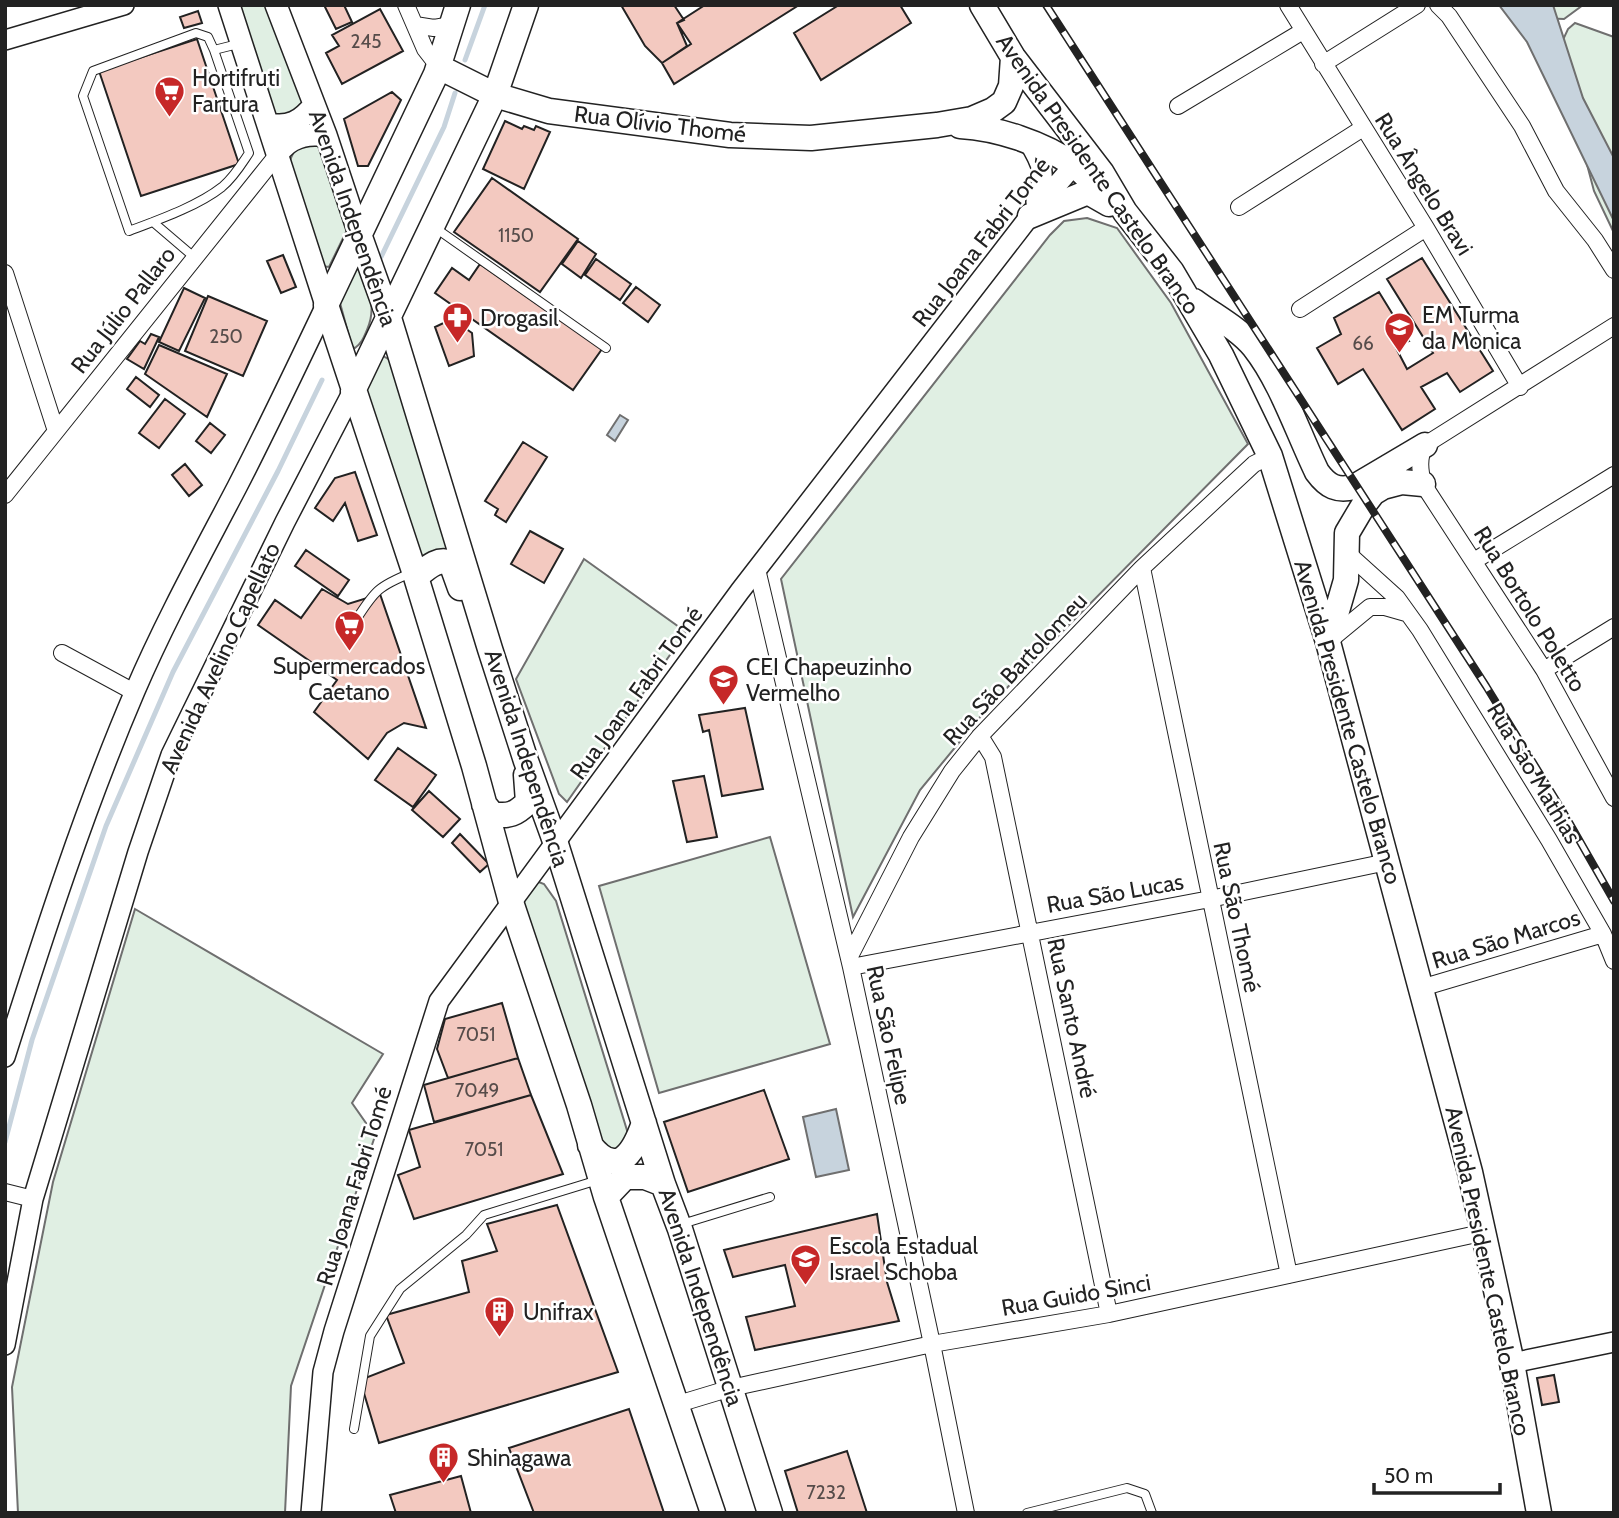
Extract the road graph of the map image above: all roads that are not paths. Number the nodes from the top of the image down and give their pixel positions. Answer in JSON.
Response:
{"nodes":[{"id":1,"x":124,"y":5,"type":"edge"},
{"id":2,"x":229,"y":5,"type":"edge"},
{"id":3,"x":276,"y":5,"type":"edge"},
{"id":4,"x":406,"y":5,"type":"edge"},
{"id":5,"x":526,"y":5,"type":"edge"},
{"id":6,"x":982,"y":5,"type":"edge"},
{"id":7,"x":1288,"y":5,"type":"edge"},
{"id":8,"x":1417,"y":5,"type":"edge"},
{"id":9,"x":1438,"y":5,"type":"edge"},
{"id":10,"x":455,"y":15,"type":"edge"},
{"id":11,"x":415,"y":25,"type":"junction"},
{"id":12,"x":1303,"y":31,"type":"junction"},
{"id":13,"x":5,"y":40,"type":"edge"},
{"id":14,"x":242,"y":43,"type":"junction"},
{"id":15,"x":214,"y":50,"type":"junction"},
{"id":16,"x":1013,"y":57,"type":"junction"},
{"id":17,"x":1323,"y":64,"type":"junction"},
{"id":18,"x":439,"y":67,"type":"junction"},
{"id":19,"x":495,"y":95,"type":"junction"},
{"id":20,"x":314,"y":105,"type":"junction"},
{"id":21,"x":1178,"y":106,"type":"dead end"},
{"id":22,"x":269,"y":124,"type":"junction"},
{"id":23,"x":937,"y":125,"type":"junction"},
{"id":24,"x":1363,"y":128,"type":"junction"},
{"id":25,"x":326,"y":135,"type":"junction"},
{"id":26,"x":1027,"y":141,"type":"junction"},
{"id":27,"x":278,"y":154,"type":"junction"},
{"id":28,"x":1073,"y":165,"type":"junction"},
{"id":29,"x":1102,"y":173,"type":"junction"},
{"id":30,"x":1239,"y":207,"type":"dead end"},
{"id":31,"x":1125,"y":212,"type":"junction"},
{"id":32,"x":1030,"y":216,"type":"junction"},
{"id":33,"x":153,"y":222,"type":"junction"},
{"id":34,"x":432,"y":225,"type":"junction"},
{"id":35,"x":1426,"y":228,"type":"junction"},
{"id":36,"x":360,"y":237,"type":"junction"},
{"id":37,"x":194,"y":257,"type":"junction"},
{"id":38,"x":1614,"y":270,"type":"edge"},
{"id":39,"x":5,"y":273,"type":"edge"},
{"id":40,"x":1186,"y":295,"type":"junction"},
{"id":41,"x":326,"y":305,"type":"junction"},
{"id":42,"x":1300,"y":309,"type":"dead end"},
{"id":43,"x":389,"y":317,"type":"junction"},
{"id":44,"x":1614,"y":327,"type":"edge"},
{"id":45,"x":606,"y":348,"type":"dead end"},
{"id":46,"x":1520,"y":387,"type":"junction"},
{"id":47,"x":353,"y":391,"type":"junction"},
{"id":48,"x":57,"y":431,"type":"junction"},
{"id":49,"x":1425,"y":445,"type":"junction"},
{"id":50,"x":1270,"y":456,"type":"junction"},
{"id":51,"x":1614,"y":475,"type":"edge"},
{"id":52,"x":1423,"y":484,"type":"junction"},
{"id":53,"x":5,"y":495,"type":"edge"},
{"id":54,"x":1345,"y":551,"type":"junction"},
{"id":55,"x":1474,"y":561,"type":"junction"},
{"id":56,"x":1142,"y":568,"type":"junction"},
{"id":57,"x":757,"y":569,"type":"junction"},
{"id":58,"x":415,"y":574,"type":"junction"},
{"id":59,"x":1406,"y":613,"type":"junction"},
{"id":60,"x":356,"y":620,"type":"dead end"},
{"id":61,"x":1614,"y":626,"type":"edge"},
{"id":62,"x":484,"y":627,"type":"junction"},
{"id":63,"x":1328,"y":642,"type":"junction"},
{"id":64,"x":62,"y":653,"type":"dead end"},
{"id":65,"x":1544,"y":670,"type":"junction"},
{"id":66,"x":134,"y":692,"type":"junction"},
{"id":67,"x":980,"y":736,"type":"junction"},
{"id":68,"x":526,"y":761,"type":"junction"},
{"id":69,"x":1614,"y":798,"type":"edge"},
{"id":70,"x":484,"y":804,"type":"junction"},
{"id":71,"x":556,"y":844,"type":"junction"},
{"id":72,"x":1387,"y":862,"type":"junction"},
{"id":73,"x":1210,"y":900,"type":"junction"},
{"id":74,"x":511,"y":902,"type":"junction"},
{"id":75,"x":1030,"y":932,"type":"junction"},
{"id":76,"x":1603,"y":934,"type":"junction"},
{"id":77,"x":1614,"y":961,"type":"edge"},
{"id":78,"x":850,"y":962,"type":"junction"},
{"id":79,"x":1421,"y":988,"type":"junction"},
{"id":80,"x":5,"y":1057,"type":"edge"},
{"id":81,"x":643,"y":1123,"type":"junction"},
{"id":82,"x":590,"y":1145,"type":"junction"},
{"id":83,"x":663,"y":1184,"type":"junction"},
{"id":84,"x":603,"y":1188,"type":"junction"},
{"id":85,"x":5,"y":1192,"type":"edge"},
{"id":86,"x":770,"y":1197,"type":"dead end"},
{"id":87,"x":33,"y":1199,"type":"junction"},
{"id":88,"x":679,"y":1225,"type":"junction"},
{"id":89,"x":1482,"y":1230,"type":"junction"},
{"id":90,"x":1289,"y":1275,"type":"junction"},
{"id":91,"x":1109,"y":1314,"type":"junction"},
{"id":92,"x":1614,"y":1342,"type":"edge"},
{"id":93,"x":932,"y":1344,"type":"junction"},
{"id":94,"x":5,"y":1345,"type":"edge"},
{"id":95,"x":1512,"y":1363,"type":"junction"},
{"id":96,"x":731,"y":1388,"type":"junction"},
{"id":97,"x":678,"y":1404,"type":"junction"},
{"id":98,"x":354,"y":1429,"type":"dead end"},
{"id":99,"x":311,"y":1513,"type":"edge"},
{"id":100,"x":713,"y":1513,"type":"edge"},
{"id":101,"x":770,"y":1513,"type":"edge"},
{"id":102,"x":966,"y":1513,"type":"edge"},
{"id":103,"x":1027,"y":1513,"type":"edge"},
{"id":104,"x":1152,"y":1513,"type":"edge"},
{"id":105,"x":1539,"y":1513,"type":"edge"}],
"edges":[{"from":1,"to":13,"type":"street"},
{"from":2,"to":14,"type":"main road"},
{"from":3,"to":20,"type":"main road","name":"Avenida Independência"},
{"from":4,"to":11,"type":"street"},
{"from":5,"to":19,"type":"main road","name":"Avenida Avelino Capellato"},
{"from":6,"to":16,"type":"main road","name":"Avenida Presidente Castelo Branco"},
{"from":7,"to":12,"type":"street","name":"Rua Ângelo Bravi"},
{"from":8,"to":17,"type":"street"},
{"from":9,"to":38,"type":"street"},
{"from":10,"to":11,"type":"street"},
{"from":10,"to":18,"type":"main road"},
{"from":11,"to":18,"type":"street"},
{"from":12,"to":17,"type":"street","name":"Rua Ângelo Bravi"},
{"from":12,"to":21,"type":"street"},
{"from":14,"to":15,"type":"lane"},
{"from":14,"to":22,"type":"main road"},
{"from":15,"to":33,"type":"lane"},
{"from":15,"to":33,"type":"lane"},
{"from":16,"to":23,"type":"main road"},
{"from":16,"to":29,"type":"main road","name":"Avenida Presidente Castelo Branco"},
{"from":17,"to":24,"type":"street","name":"Rua Ângelo Bravi"},
{"from":18,"to":19,"type":"main road","name":"Rua Olívio Thomé"},
{"from":18,"to":36,"type":"main road"},
{"from":19,"to":23,"type":"main road","name":"Rua Olívio Thomé"},
{"from":19,"to":34,"type":"main road","name":"Avenida Avelino Capellato"},
{"from":20,"to":22,"type":"main road"},
{"from":20,"to":25,"type":"main road","name":"Avenida Independência"},
{"from":22,"to":27,"type":"main road"},
{"from":23,"to":26,"type":"main road"},
{"from":24,"to":30,"type":"street"},
{"from":24,"to":35,"type":"street","name":"Rua Ângelo Bravi"},
{"from":25,"to":27,"type":"main road"},
{"from":25,"to":36,"type":"main road","name":"Avenida Independência"},
{"from":26,"to":28,"type":"main road"},
{"from":26,"to":32,"type":"street"},
{"from":27,"to":37,"type":"street","name":"Rua Júlio Pallaro"},
{"from":27,"to":41,"type":"main road"},
{"from":28,"to":29,"type":"main road"},
{"from":28,"to":31,"type":"main road"},
{"from":28,"to":32,"type":"street","name":"Rua Joana Fabri Tomé"},
{"from":29,"to":31,"type":"main road","name":"Avenida Presidente Castelo Branco"},
{"from":31,"to":32,"type":"main road"},
{"from":31,"to":40,"type":"main road","name":"Avenida Presidente Castelo Branco"},
{"from":32,"to":57,"type":"street","name":"Rua Joana Fabri Tomé"},
{"from":33,"to":37,"type":"lane"},
{"from":34,"to":43,"type":"main road","name":"Avenida Avelino Capellato"},
{"from":34,"to":45,"type":"lane"},
{"from":35,"to":42,"type":"street"},
{"from":35,"to":46,"type":"street","name":"Rua Ângelo Bravi"},
{"from":36,"to":41,"type":"main road"},
{"from":36,"to":43,"type":"main road","name":"Avenida Independência"},
{"from":37,"to":48,"type":"street","name":"Rua Júlio Pallaro"},
{"from":39,"to":48,"type":"street"},
{"from":40,"to":49,"type":"main road"},
{"from":40,"to":50,"type":"main road","name":"Avenida Presidente Castelo Branco"},
{"from":41,"to":47,"type":"main road"},
{"from":41,"to":66,"type":"street"},
{"from":43,"to":47,"type":"main road","name":"Avenida Avelino Capellato"},
{"from":43,"to":62,"type":"main road","name":"Avenida Independência"},
{"from":44,"to":46,"type":"street"},
{"from":46,"to":49,"type":"street"},
{"from":47,"to":58,"type":"main road"},
{"from":47,"to":87,"type":"street","name":"Avenida Avelino Capellato"},
{"from":48,"to":53,"type":"street","name":"Rua Júlio Pallaro"},
{"from":49,"to":52,"type":"street"},
{"from":50,"to":56,"type":"street","name":"Rua São Bartolomeu"},
{"from":50,"to":63,"type":"main road","name":"Avenida Presidente Castelo Branco"},
{"from":51,"to":55,"type":"street"},
{"from":52,"to":54,"type":"main road"},
{"from":52,"to":55,"type":"street","name":"Rua Bortolo Poletto"},
{"from":54,"to":59,"type":"street","name":"Rua São Mathias"},
{"from":54,"to":63,"type":"main road"},
{"from":55,"to":65,"type":"street","name":"Rua Bortolo Poletto"},
{"from":56,"to":67,"type":"street","name":"Rua São Bartolomeu"},
{"from":56,"to":73,"type":"street","name":"Rua São Thomé"},
{"from":57,"to":71,"type":"street","name":"Rua Joana Fabri Tomé"},
{"from":57,"to":78,"type":"street","name":"Rua São Felipe"},
{"from":58,"to":60,"type":"lane"},
{"from":58,"to":62,"type":"main road"},
{"from":58,"to":70,"type":"main road"},
{"from":59,"to":63,"type":"street"},
{"from":59,"to":76,"type":"street","name":"Rua São Mathias"},
{"from":61,"to":65,"type":"street"},
{"from":62,"to":68,"type":"main road","name":"Avenida Independência"},
{"from":63,"to":72,"type":"main road","name":"Avenida Presidente Castelo Branco"},
{"from":64,"to":66,"type":"street"},
{"from":65,"to":69,"type":"street","name":"Rua Bortolo Poletto"},
{"from":66,"to":80,"type":"street"},
{"from":67,"to":75,"type":"street","name":"Rua Santo André"},
{"from":67,"to":78,"type":"street","name":"Rua São Bartolomeu"},
{"from":68,"to":70,"type":"main road"},
{"from":68,"to":71,"type":"main road","name":"Avenida Independência"},
{"from":70,"to":74,"type":"main road"},
{"from":71,"to":74,"type":"street","name":"Rua Joana Fabri Tomé"},
{"from":71,"to":81,"type":"main road","name":"Avenida Independência"},
{"from":72,"to":73,"type":"street","name":"Rua São Lucas"},
{"from":72,"to":79,"type":"main road","name":"Avenida Presidente Castelo Branco"},
{"from":73,"to":75,"type":"street","name":"Rua São Lucas"},
{"from":73,"to":90,"type":"street","name":"Rua São Thomé"},
{"from":74,"to":82,"type":"main road"},
{"from":74,"to":99,"type":"street","name":"Rua Joana Fabri Tomé"},
{"from":75,"to":78,"type":"street","name":"Rua São Lucas"},
{"from":75,"to":91,"type":"street","name":"Rua Santo André"},
{"from":76,"to":77,"type":"street","name":"Rua São Mathias"},
{"from":76,"to":79,"type":"street","name":"Rua São Marcos"},
{"from":78,"to":93,"type":"street","name":"Rua São Felipe"},
{"from":79,"to":89,"type":"main road","name":"Avenida Presidente Castelo Branco"},
{"from":81,"to":82,"type":"main road"},
{"from":81,"to":83,"type":"main road","name":"Avenida Independência"},
{"from":82,"to":84,"type":"main road"},
{"from":83,"to":84,"type":"main road"},
{"from":83,"to":88,"type":"main road","name":"Avenida Independência"},
{"from":84,"to":97,"type":"main road"},
{"from":84,"to":98,"type":"lane"},
{"from":85,"to":87,"type":"street"},
{"from":86,"to":88,"type":"lane"},
{"from":87,"to":94,"type":"street","name":"Avenida Avelino Capellato"},
{"from":88,"to":96,"type":"main road","name":"Avenida Independência"},
{"from":89,"to":90,"type":"street","name":"Rua Guido Sinci"},
{"from":89,"to":95,"type":"main road","name":"Avenida Presidente Castelo Branco"},
{"from":90,"to":91,"type":"street","name":"Rua Guido Sinci"},
{"from":91,"to":93,"type":"street","name":"Rua Guido Sinci"},
{"from":92,"to":95,"type":"street"},
{"from":93,"to":96,"type":"street","name":"Rua Guido Sinci"},
{"from":93,"to":102,"type":"street","name":"Rua São Felipe"},
{"from":95,"to":105,"type":"main road","name":"Avenida Presidente Castelo Branco"},
{"from":96,"to":97,"type":"street","name":"Rua Guido Sinci"},
{"from":96,"to":101,"type":"main road","name":"Avenida Independência"},
{"from":97,"to":100,"type":"main road"},
{"from":103,"to":104,"type":"lane"}]}
